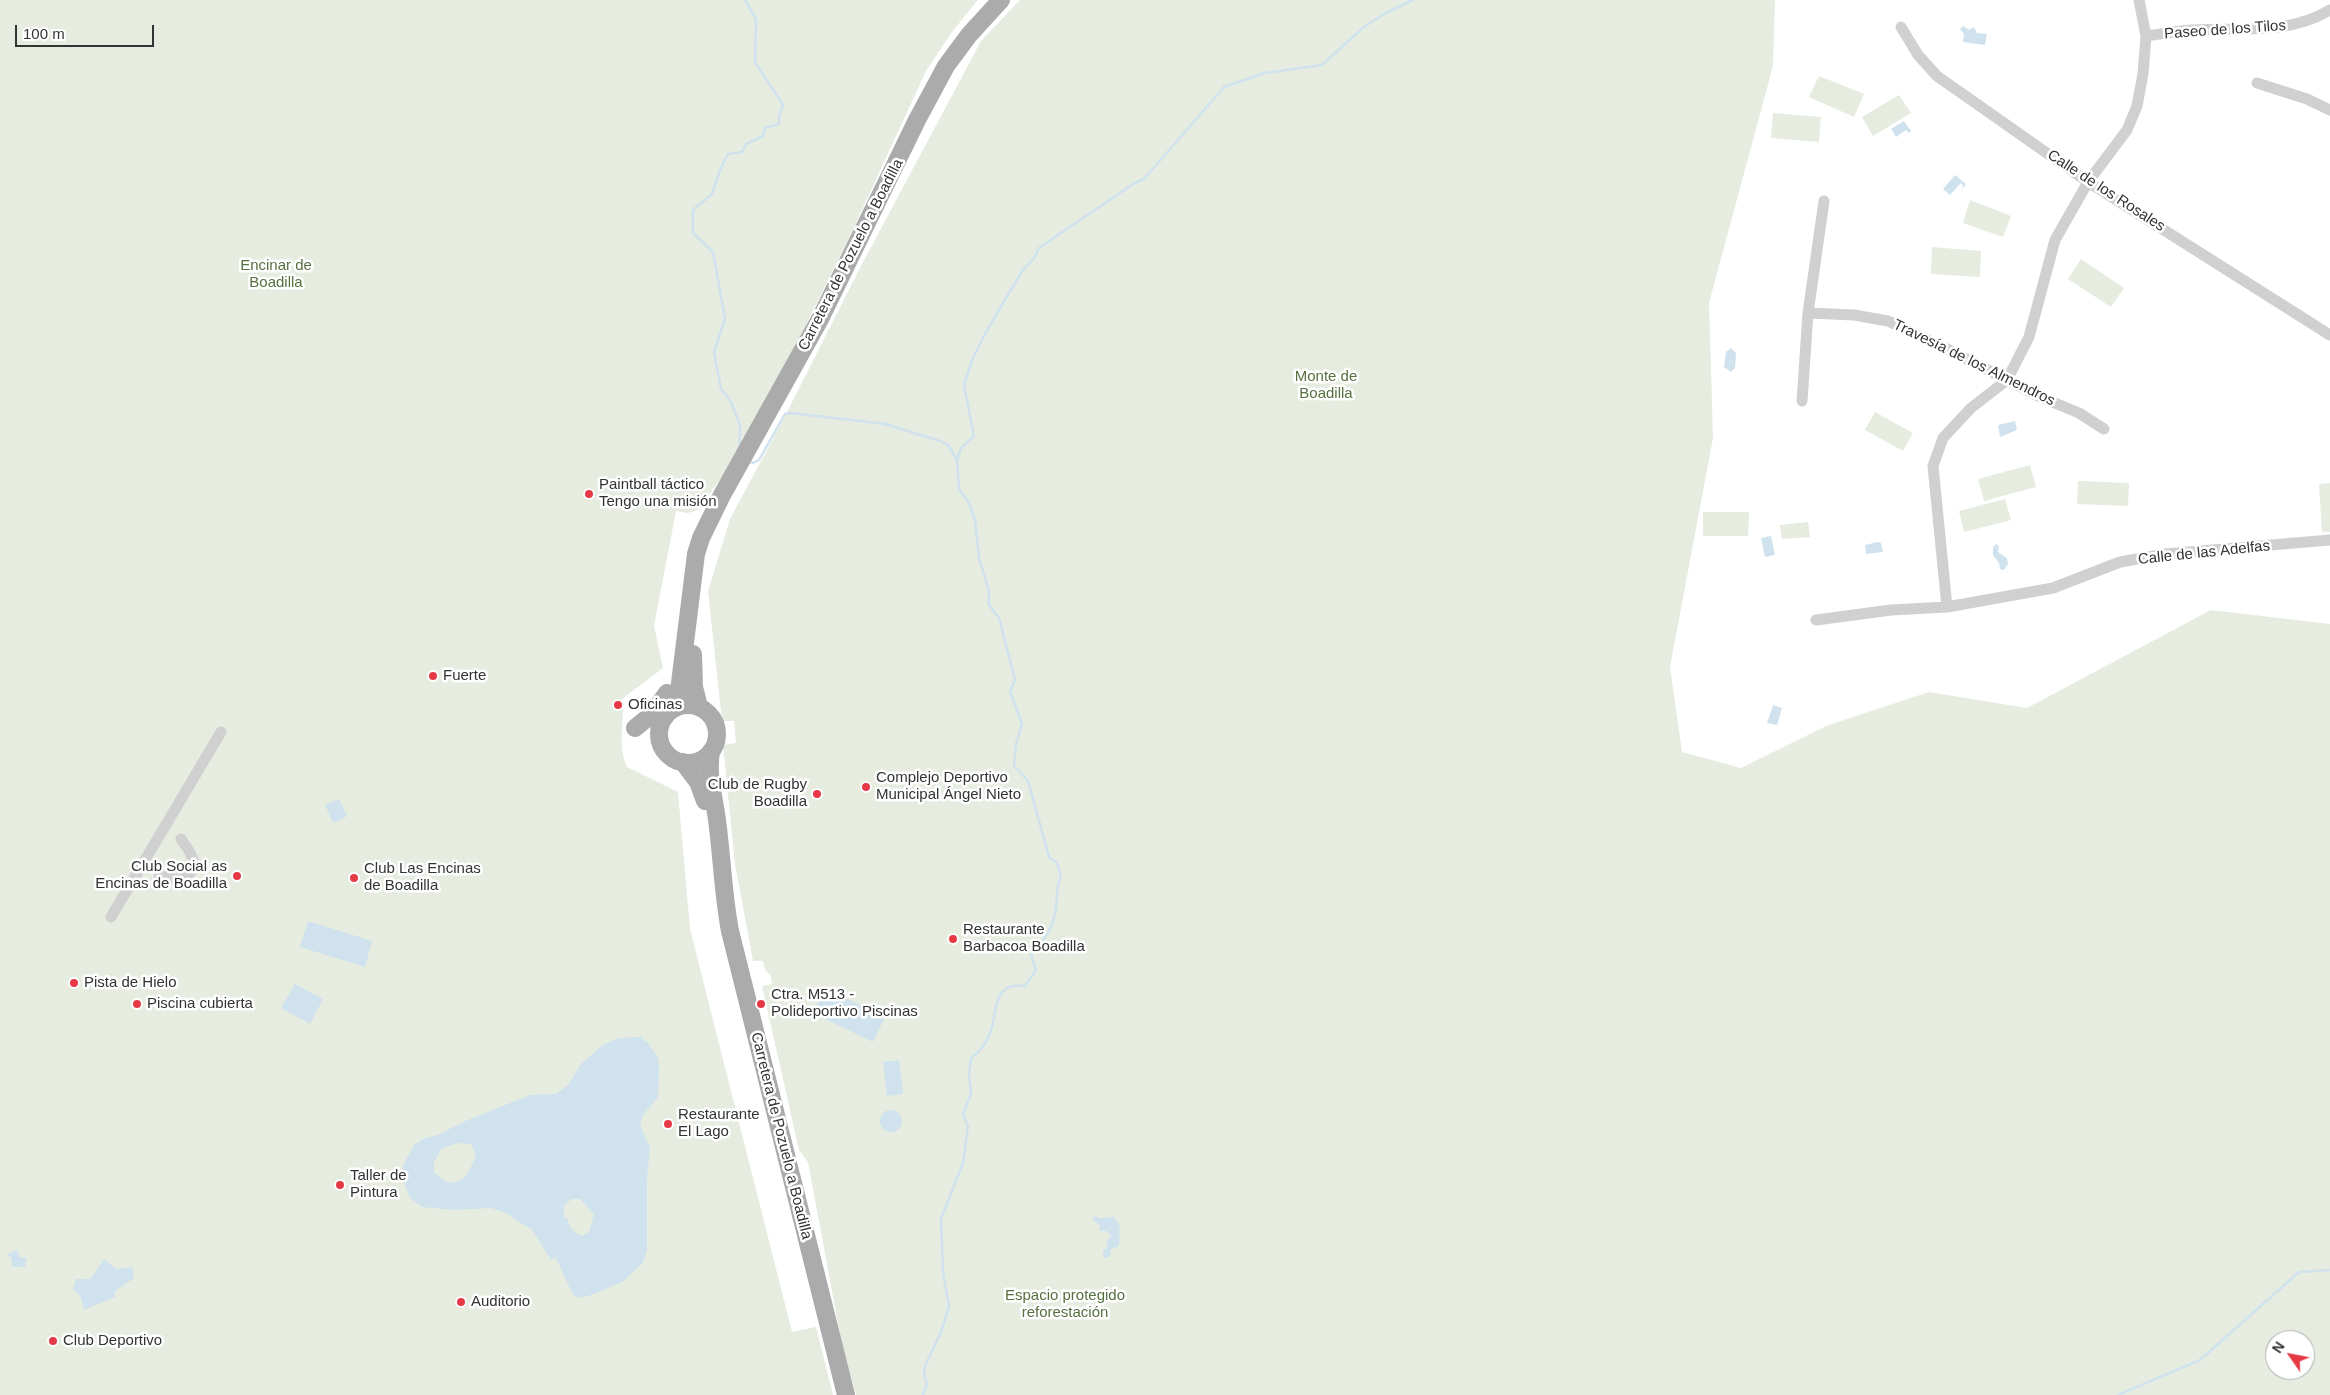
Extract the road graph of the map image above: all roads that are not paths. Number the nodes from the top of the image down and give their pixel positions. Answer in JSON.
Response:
{"nodes":[{"id":1,"x":1002,"y":0,"type":"edge"},
{"id":2,"x":2139,"y":0,"type":"edge"},
{"id":3,"x":2330,"y":10,"type":"edge"},
{"id":4,"x":1901,"y":27,"type":"dead end"},
{"id":5,"x":2146,"y":36,"type":"junction"},
{"id":6,"x":2257,"y":82,"type":"dead end"},
{"id":7,"x":2330,"y":110,"type":"edge"},
{"id":8,"x":2088,"y":182,"type":"junction"},
{"id":9,"x":1824,"y":201,"type":"dead end"},
{"id":10,"x":1808,"y":313,"type":"junction"},
{"id":11,"x":2330,"y":335,"type":"edge"},
{"id":12,"x":2007,"y":380,"type":"junction"},
{"id":13,"x":1802,"y":401,"type":"dead end"},
{"id":14,"x":2104,"y":429,"type":"dead end"},
{"id":15,"x":711,"y":518,"type":"junction"},
{"id":16,"x":2330,"y":540,"type":"edge"},
{"id":17,"x":696,"y":554,"type":"junction"},
{"id":18,"x":1947,"y":607,"type":"junction"},
{"id":19,"x":1816,"y":620,"type":"dead end"},
{"id":20,"x":699,"y":707,"type":"junction"},
{"id":21,"x":665,"y":717,"type":"junction"},
{"id":22,"x":635,"y":728,"type":"dead end"},
{"id":23,"x":221,"y":732,"type":"dead end"},
{"id":24,"x":711,"y":751,"type":"junction"},
{"id":25,"x":683,"y":762,"type":"junction"},
{"id":26,"x":181,"y":839,"type":"dead end"},
{"id":27,"x":159,"y":875,"type":"dead end"},
{"id":28,"x":722,"y":875,"type":"junction"},
{"id":29,"x":111,"y":917,"type":"dead end"},
{"id":30,"x":846,"y":1395,"type":"edge"}],
"edges":[{"from":1,"to":15,"type":"main road","name":"Carretera de Pozuelo a Boadilla"},
{"from":2,"to":5,"type":"street"},
{"from":3,"to":5,"type":"street","name":"Paseo de los Tilos"},
{"from":4,"to":8,"type":"street","name":"Calle de los Rosales"},
{"from":5,"to":8,"type":"street"},
{"from":6,"to":7,"type":"street"},
{"from":8,"to":11,"type":"street","name":"Calle de los Rosales"},
{"from":8,"to":12,"type":"street"},
{"from":9,"to":10,"type":"street"},
{"from":10,"to":12,"type":"street","name":"Travesía de los Almendros"},
{"from":10,"to":13,"type":"street"},
{"from":12,"to":14,"type":"street","name":"Travesía de los Almendros"},
{"from":12,"to":18,"type":"street"},
{"from":15,"to":17,"type":"main road","name":"Carretera de Pozuelo a Boadilla"},
{"from":15,"to":20,"type":"main road","name":"Carretera de Pozuelo a Boadilla"},
{"from":16,"to":18,"type":"street","name":"Calle de las Adelfas"},
{"from":17,"to":21,"type":"main road","name":"Carretera de Pozuelo a Boadilla"},
{"from":17,"to":22,"type":"main road"},
{"from":18,"to":19,"type":"street","name":"Calle de las Adelfas"},
{"from":20,"to":21,"type":"main road"},
{"from":20,"to":24,"type":"main road"},
{"from":21,"to":25,"type":"main road"},
{"from":23,"to":29,"type":"street"},
{"from":24,"to":25,"type":"main road"},
{"from":24,"to":28,"type":"main road","name":"Carretera de Pozuelo a Boadilla"},
{"from":25,"to":28,"type":"main road","name":"Carretera de Pozuelo a Boadilla"},
{"from":26,"to":27,"type":"street"},
{"from":28,"to":30,"type":"main road","name":"Carretera de Pozuelo a Boadilla"}]}
